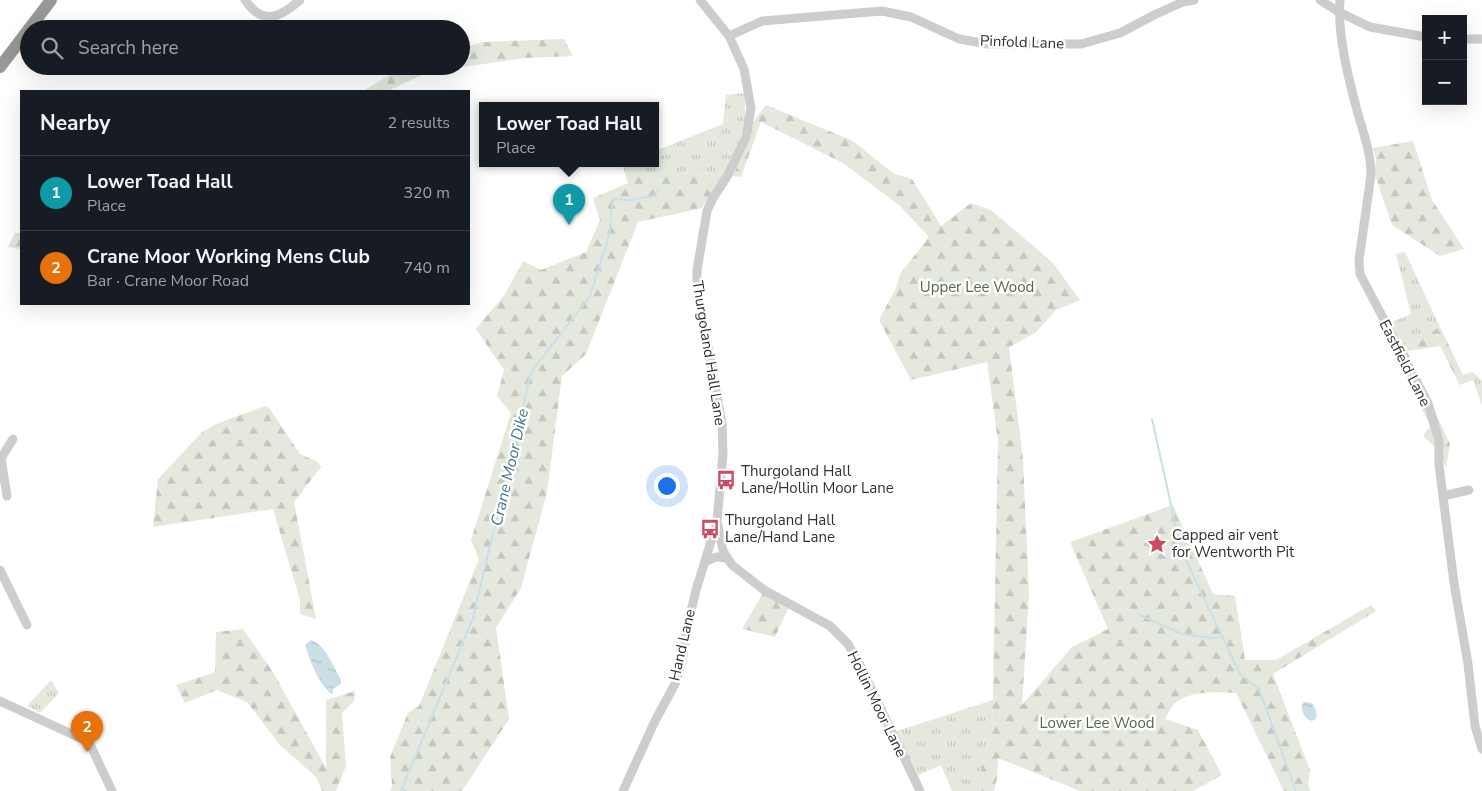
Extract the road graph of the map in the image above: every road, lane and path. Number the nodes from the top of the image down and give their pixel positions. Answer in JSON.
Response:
{"nodes":[{"id":1,"x":51,"y":0,"type":"edge"},
{"id":2,"x":245,"y":0,"type":"edge"},
{"id":3,"x":300,"y":0,"type":"edge"},
{"id":4,"x":700,"y":0,"type":"edge"},
{"id":5,"x":1194,"y":0,"type":"edge"},
{"id":6,"x":1320,"y":0,"type":"edge"},
{"id":7,"x":1340,"y":0,"type":"edge"},
{"id":8,"x":1339,"y":12,"type":"junction"},
{"id":9,"x":36,"y":20,"type":"edge"},
{"id":10,"x":729,"y":36,"type":"junction"},
{"id":11,"x":1422,"y":37,"type":"edge"},
{"id":12,"x":1482,"y":38,"type":"edge"},
{"id":13,"x":1467,"y":40,"type":"edge"},
{"id":14,"x":20,"y":41,"type":"edge"},
{"id":15,"x":0,"y":67,"type":"edge"},
{"id":16,"x":14,"y":439,"type":"dead end"},
{"id":17,"x":1,"y":459,"type":"edge"},
{"id":18,"x":1469,"y":490,"type":"dead end"},
{"id":19,"x":7,"y":496,"type":"dead end"},
{"id":20,"x":1443,"y":496,"type":"junction"},
{"id":21,"x":717,"y":522,"type":"junction"},
{"id":22,"x":727,"y":558,"type":"junction"},
{"id":23,"x":705,"y":562,"type":"junction"},
{"id":24,"x":0,"y":570,"type":"edge"},
{"id":25,"x":27,"y":625,"type":"dead end"},
{"id":26,"x":0,"y":701,"type":"edge"},
{"id":27,"x":1482,"y":749,"type":"edge"},
{"id":28,"x":112,"y":791,"type":"edge"},
{"id":29,"x":623,"y":791,"type":"edge"},
{"id":30,"x":920,"y":791,"type":"edge"}],
"edges":[{"from":1,"to":9,"type":"highway"},
{"from":2,"to":3,"type":"street"},
{"from":4,"to":10,"type":"street","name":"Thurgoland Hall Lane"},
{"from":5,"to":10,"type":"street","name":"Pinfold Lane"},
{"from":6,"to":8,"type":"street"},
{"from":7,"to":8,"type":"street","name":"Eastfield Lane"},
{"from":8,"to":11,"type":"street"},
{"from":8,"to":20,"type":"street","name":"Eastfield Lane"},
{"from":10,"to":21,"type":"street","name":"Thurgoland Hall Lane"},
{"from":12,"to":13,"type":"street"},
{"from":14,"to":15,"type":"highway"},
{"from":16,"to":17,"type":"street"},
{"from":17,"to":19,"type":"street"},
{"from":18,"to":20,"type":"street"},
{"from":20,"to":27,"type":"street","name":"Eastfield Lane"},
{"from":21,"to":22,"type":"street","name":"Hollin Moor Lane"},
{"from":21,"to":23,"type":"street","name":"Hand Lane"},
{"from":22,"to":23,"type":"street"},
{"from":22,"to":30,"type":"street","name":"Hollin Moor Lane"},
{"from":23,"to":29,"type":"street","name":"Hand Lane"},
{"from":24,"to":25,"type":"street"},
{"from":26,"to":28,"type":"street"}]}
